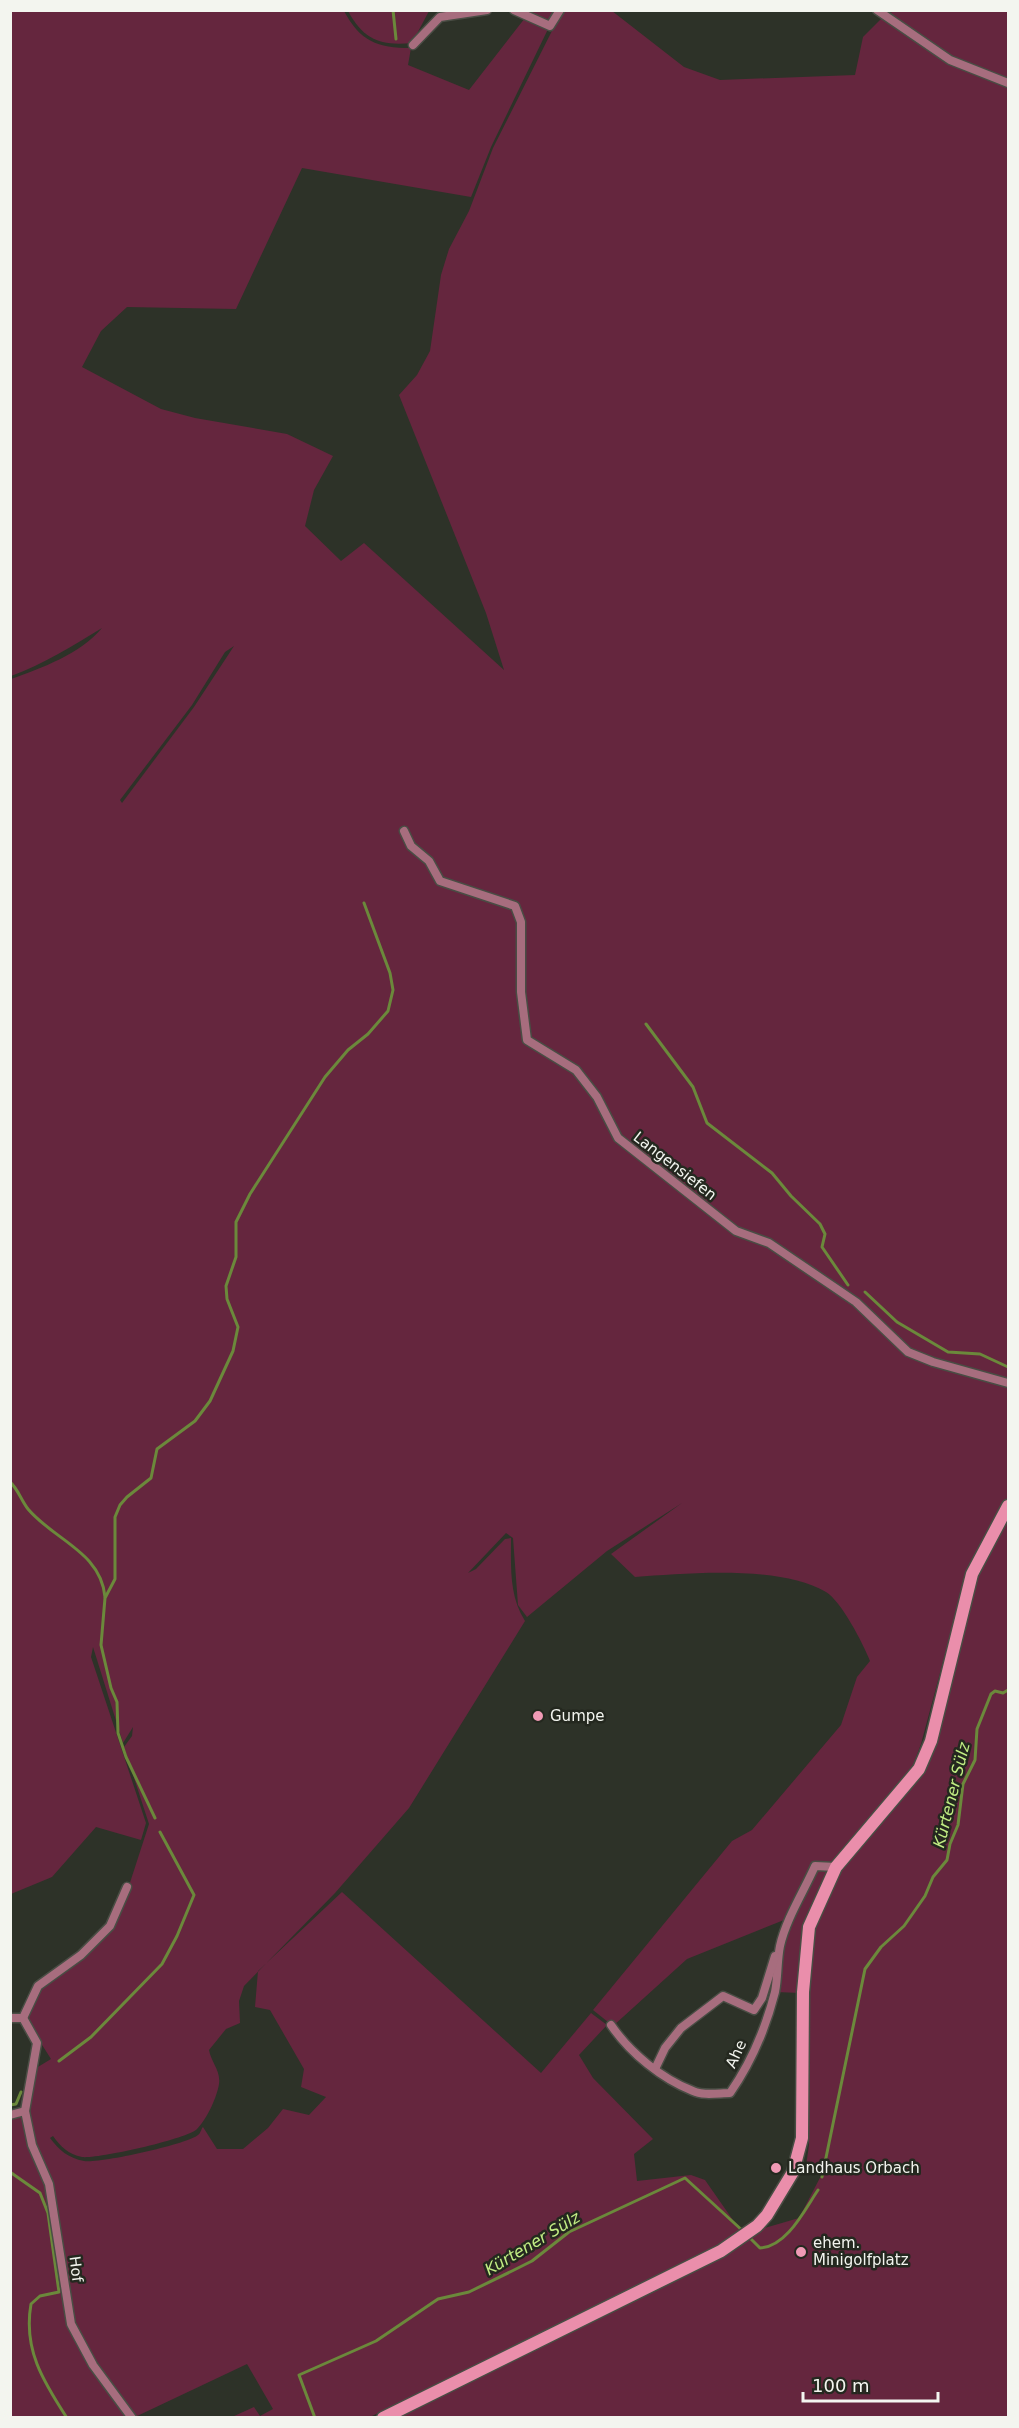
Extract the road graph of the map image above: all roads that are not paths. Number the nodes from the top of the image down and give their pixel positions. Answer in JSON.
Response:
{"nodes":[{"id":1,"x":487,"y":10,"type":"edge"},
{"id":2,"x":514,"y":10,"type":"edge"},
{"id":3,"x":560,"y":10,"type":"edge"},
{"id":4,"x":877,"y":10,"type":"edge"},
{"id":5,"x":413,"y":45,"type":"dead end"},
{"id":6,"x":1008,"y":83,"type":"edge"},
{"id":7,"x":404,"y":831,"type":"dead end"},
{"id":8,"x":1008,"y":1383,"type":"edge"},
{"id":9,"x":1008,"y":1506,"type":"edge"},
{"id":10,"x":836,"y":1867,"type":"junction"},
{"id":11,"x":127,"y":1887,"type":"dead end"},
{"id":12,"x":780,"y":1945,"type":"junction"},
{"id":13,"x":10,"y":2018,"type":"edge"},
{"id":14,"x":23,"y":2018,"type":"junction"},
{"id":15,"x":611,"y":2025,"type":"dead end"},
{"id":16,"x":654,"y":2069,"type":"junction"},
{"id":17,"x":26,"y":2111,"type":"junction"},
{"id":18,"x":10,"y":2115,"type":"edge"},
{"id":19,"x":132,"y":2418,"type":"edge"},
{"id":20,"x":383,"y":2418,"type":"edge"}],
"edges":[{"from":1,"to":5,"type":"street"},
{"from":2,"to":3,"type":"street"},
{"from":4,"to":6,"type":"street"},
{"from":7,"to":8,"type":"street","name":"Langensiefen"},
{"from":9,"to":10,"type":"main road"},
{"from":10,"to":12,"type":"street","name":"Ahe"},
{"from":10,"to":20,"type":"main road"},
{"from":11,"to":14,"type":"street"},
{"from":12,"to":16,"type":"street","name":"Ahe"},
{"from":12,"to":16,"type":"street","name":"Ahe"},
{"from":13,"to":14,"type":"street"},
{"from":14,"to":17,"type":"street","name":"Hof"},
{"from":15,"to":16,"type":"street","name":"Ahe"},
{"from":17,"to":18,"type":"street"},
{"from":17,"to":19,"type":"street","name":"Hof"}]}
